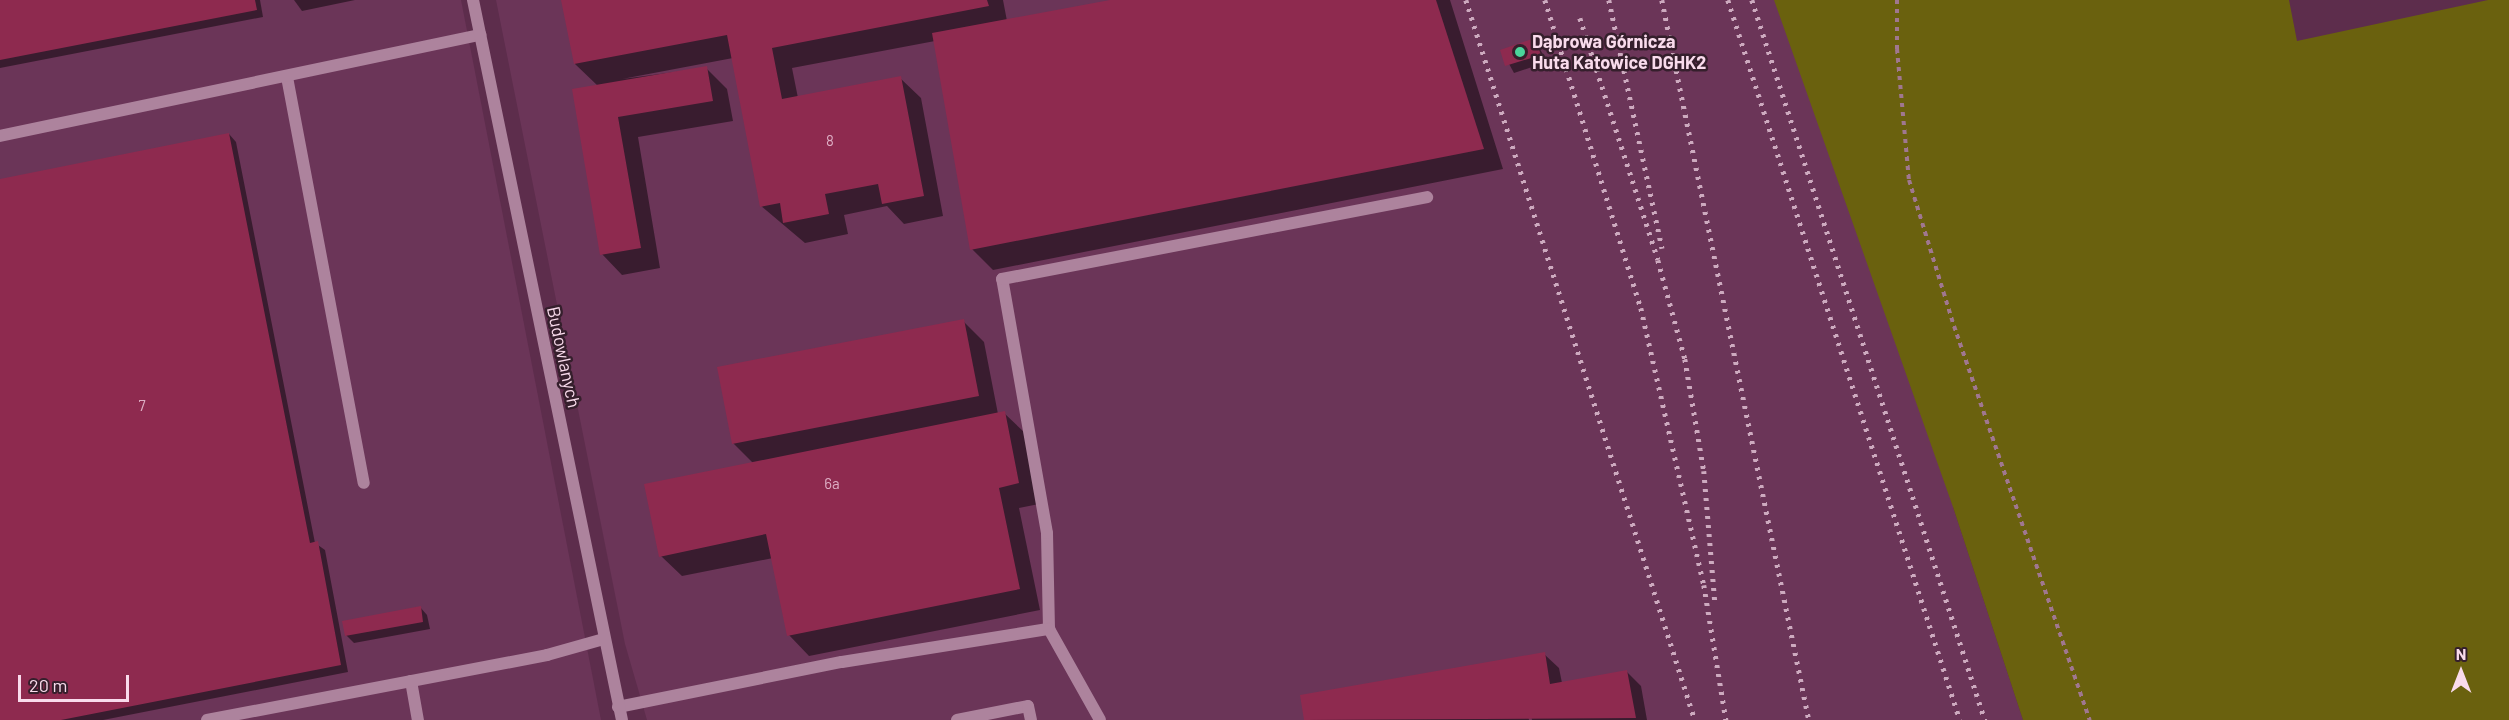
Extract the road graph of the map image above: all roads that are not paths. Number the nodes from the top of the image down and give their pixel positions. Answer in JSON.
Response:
{"nodes":[{"id":1,"x":473,"y":0,"type":"edge"},
{"id":2,"x":480,"y":35,"type":"junction"},
{"id":3,"x":287,"y":77,"type":"junction"},
{"id":4,"x":0,"y":136,"type":"edge"},
{"id":5,"x":1427,"y":197,"type":"dead end"},
{"id":6,"x":364,"y":483,"type":"dead end"},
{"id":7,"x":1048,"y":628,"type":"junction"},
{"id":8,"x":603,"y":639,"type":"junction"},
{"id":9,"x":411,"y":681,"type":"junction"},
{"id":10,"x":618,"y":707,"type":"junction"},
{"id":11,"x":207,"y":720,"type":"edge"},
{"id":12,"x":418,"y":720,"type":"edge"},
{"id":13,"x":622,"y":720,"type":"edge"},
{"id":14,"x":957,"y":720,"type":"edge"},
{"id":15,"x":1031,"y":720,"type":"edge"},
{"id":16,"x":1100,"y":720,"type":"edge"}],
"edges":[{"from":1,"to":2,"type":"street","name":"Budowlanych"},
{"from":2,"to":3,"type":"street"},
{"from":2,"to":8,"type":"street","name":"Budowlanych"},
{"from":3,"to":4,"type":"street"},
{"from":3,"to":6,"type":"street"},
{"from":5,"to":7,"type":"street"},
{"from":7,"to":10,"type":"street"},
{"from":7,"to":16,"type":"street"},
{"from":8,"to":9,"type":"street"},
{"from":8,"to":10,"type":"street","name":"Budowlanych"},
{"from":9,"to":11,"type":"street"},
{"from":9,"to":12,"type":"street"},
{"from":10,"to":13,"type":"street","name":"Budowlanych"},
{"from":14,"to":15,"type":"street"}]}
